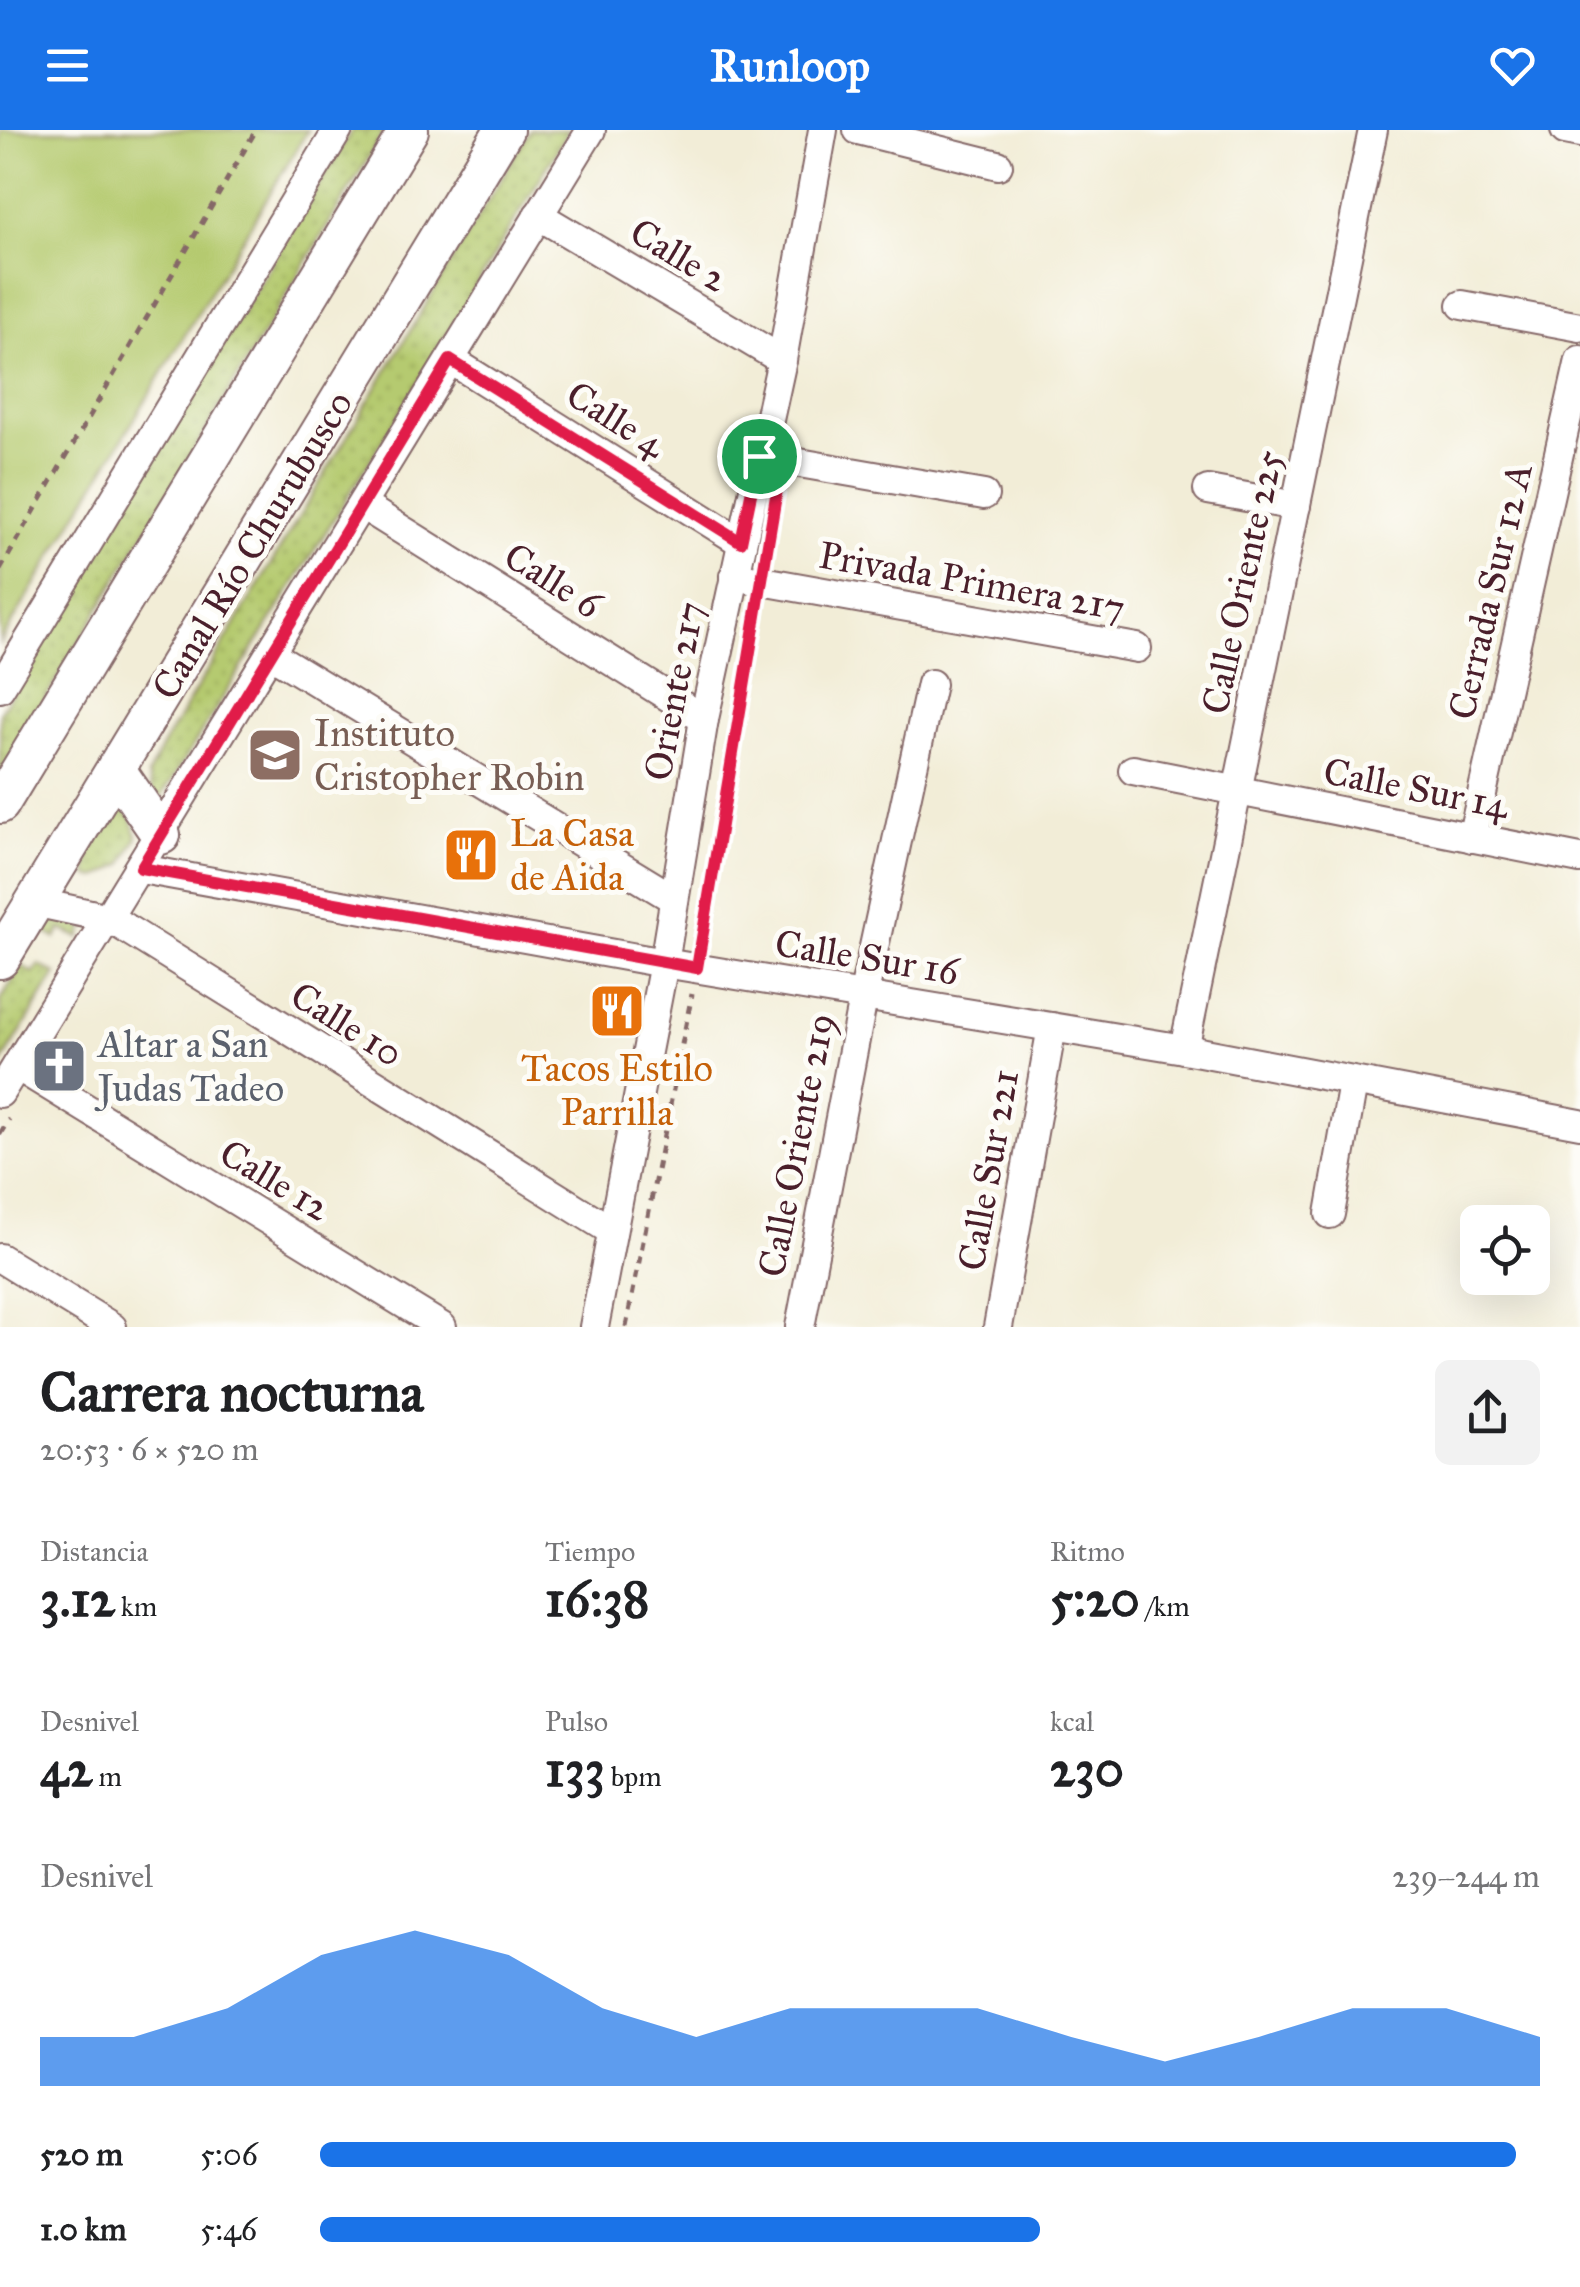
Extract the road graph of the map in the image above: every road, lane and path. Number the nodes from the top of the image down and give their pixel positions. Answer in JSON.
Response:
{"nodes":[{"id":1,"x":256,"y":130,"type":"edge"},
{"id":2,"x":338,"y":130,"type":"edge"},
{"id":3,"x":409,"y":130,"type":"edge"},
{"id":4,"x":504,"y":130,"type":"edge"},
{"id":5,"x":590,"y":130,"type":"edge"},
{"id":6,"x":823,"y":130,"type":"edge"},
{"id":7,"x":858,"y":130,"type":"edge"},
{"id":8,"x":1373,"y":130,"type":"edge"},
{"id":9,"x":1565,"y":130,"type":"edge"},
{"id":10,"x":1580,"y":133,"type":"edge"},
{"id":11,"x":998,"y":164,"type":"dead end"},
{"id":12,"x":538,"y":216,"type":"junction"},
{"id":13,"x":1462,"y":305,"type":"dead end"},
{"id":14,"x":1580,"y":327,"type":"edge"},
{"id":15,"x":450,"y":360,"type":"junction"},
{"id":16,"x":782,"y":360,"type":"junction"},
{"id":17,"x":1580,"y":360,"type":"edge"},
{"id":18,"x":759,"y":456,"type":"junction"},
{"id":19,"x":1208,"y":490,"type":"dead end"},
{"id":20,"x":984,"y":495,"type":"dead end"},
{"id":21,"x":362,"y":506,"type":"junction"},
{"id":22,"x":1296,"y":506,"type":"junction"},
{"id":23,"x":741,"y":542,"type":"junction"},
{"id":24,"x":0,"y":570,"type":"edge"},
{"id":25,"x":748,"y":579,"type":"junction"},
{"id":26,"x":1137,"y":648,"type":"dead end"},
{"id":27,"x":271,"y":654,"type":"junction"},
{"id":28,"x":931,"y":684,"type":"dead end"},
{"id":29,"x":0,"y":688,"type":"edge"},
{"id":30,"x":704,"y":719,"type":"junction"},
{"id":31,"x":116,"y":770,"type":"junction"},
{"id":32,"x":1133,"y":770,"type":"dead end"},
{"id":33,"x":1238,"y":792,"type":"junction"},
{"id":34,"x":0,"y":804,"type":"edge"},
{"id":35,"x":161,"y":835,"type":"junction"},
{"id":36,"x":1472,"y":838,"type":"junction"},
{"id":37,"x":1580,"y":859,"type":"edge"},
{"id":38,"x":141,"y":868,"type":"junction"},
{"id":39,"x":674,"y":899,"type":"junction"},
{"id":40,"x":34,"y":902,"type":"junction"},
{"id":41,"x":109,"y":918,"type":"junction"},
{"id":42,"x":0,"y":959,"type":"edge"},
{"id":43,"x":664,"y":963,"type":"junction"},
{"id":44,"x":697,"y":968,"type":"junction"},
{"id":45,"x":864,"y":993,"type":"junction"},
{"id":46,"x":1052,"y":1027,"type":"junction"},
{"id":47,"x":1184,"y":1049,"type":"junction"},
{"id":48,"x":17,"y":1066,"type":"junction"},
{"id":49,"x":1353,"y":1083,"type":"junction"},
{"id":50,"x":0,"y":1093,"type":"edge"},
{"id":51,"x":1580,"y":1124,"type":"edge"},
{"id":52,"x":1330,"y":1214,"type":"dead end"},
{"id":53,"x":612,"y":1231,"type":"junction"},
{"id":54,"x":0,"y":1258,"type":"edge"},
{"id":55,"x":112,"y":1327,"type":"edge"},
{"id":56,"x":442,"y":1327,"type":"edge"},
{"id":57,"x":594,"y":1327,"type":"edge"},
{"id":58,"x":626,"y":1327,"type":"edge"},
{"id":59,"x":800,"y":1327,"type":"edge"},
{"id":60,"x":998,"y":1327,"type":"edge"}],
"edges":[{"from":1,"to":24,"type":"path"},
{"from":2,"to":29,"type":"street"},
{"from":3,"to":34,"type":"main road"},
{"from":4,"to":31,"type":"main road","name":"Canal Río Churubusco"},
{"from":5,"to":12,"type":"street","name":"Canal Río Churubusco"},
{"from":6,"to":16,"type":"street","name":"Oriente 217"},
{"from":7,"to":11,"type":"street"},
{"from":8,"to":22,"type":"street","name":"Calle Oriente 225"},
{"from":9,"to":10,"type":"street"},
{"from":12,"to":15,"type":"street","name":"Canal Río Churubusco"},
{"from":12,"to":16,"type":"street","name":"Calle 2"},
{"from":13,"to":14,"type":"street"},
{"from":15,"to":21,"type":"street","name":"Canal Río Churubusco"},
{"from":15,"to":23,"type":"street","name":"Calle 4"},
{"from":16,"to":18,"type":"street","name":"Oriente 217"},
{"from":17,"to":36,"type":"street","name":"Cerrada Sur 12 A"},
{"from":18,"to":20,"type":"street"},
{"from":18,"to":23,"type":"street","name":"Oriente 217"},
{"from":19,"to":22,"type":"street"},
{"from":21,"to":27,"type":"street","name":"Canal Río Churubusco"},
{"from":21,"to":30,"type":"street","name":"Calle 6"},
{"from":22,"to":33,"type":"street","name":"Calle Oriente 225"},
{"from":23,"to":25,"type":"street","name":"Oriente 217"},
{"from":25,"to":26,"type":"street","name":"Privada Primera 217"},
{"from":25,"to":30,"type":"street","name":"Oriente 217"},
{"from":25,"to":44,"type":"path"},
{"from":27,"to":35,"type":"street","name":"Canal Río Churubusco"},
{"from":27,"to":39,"type":"street"},
{"from":28,"to":45,"type":"street","name":"Calle Oriente 219"},
{"from":30,"to":39,"type":"street","name":"Oriente 217"},
{"from":31,"to":35,"type":"main road"},
{"from":31,"to":40,"type":"main road","name":"Canal Río Churubusco"},
{"from":32,"to":33,"type":"street","name":"Calle Sur 14"},
{"from":33,"to":36,"type":"street","name":"Calle Sur 14"},
{"from":33,"to":47,"type":"street","name":"Calle Oriente 225"},
{"from":35,"to":38,"type":"street","name":"Canal Río Churubusco"},
{"from":36,"to":37,"type":"street","name":"Calle Sur 14"},
{"from":38,"to":41,"type":"street","name":"Canal Río Churubusco"},
{"from":38,"to":43,"type":"street","name":"Calle Sur 16"},
{"from":39,"to":43,"type":"street","name":"Oriente 217"},
{"from":40,"to":41,"type":"street","name":"Calle 10"},
{"from":40,"to":42,"type":"main road","name":"Canal Río Churubusco"},
{"from":41,"to":48,"type":"street","name":"Canal Río Churubusco"},
{"from":41,"to":53,"type":"street","name":"Calle 10"},
{"from":43,"to":44,"type":"street","name":"Calle Sur 16"},
{"from":43,"to":53,"type":"street","name":"Oriente 217"},
{"from":44,"to":45,"type":"street","name":"Calle Sur 16"},
{"from":44,"to":58,"type":"path"},
{"from":45,"to":46,"type":"street","name":"Calle Sur 16"},
{"from":45,"to":59,"type":"street","name":"Calle Oriente 219"},
{"from":46,"to":47,"type":"street","name":"Calle Sur 16"},
{"from":46,"to":60,"type":"street","name":"Calle Sur 221"},
{"from":47,"to":49,"type":"street","name":"Calle Sur 16"},
{"from":48,"to":50,"type":"street","name":"Canal Río Churubusco"},
{"from":48,"to":56,"type":"street","name":"Calle 12"},
{"from":49,"to":51,"type":"street","name":"Calle Sur 16"},
{"from":49,"to":52,"type":"street"},
{"from":53,"to":57,"type":"street","name":"Oriente 217"},
{"from":54,"to":55,"type":"street"}]}
